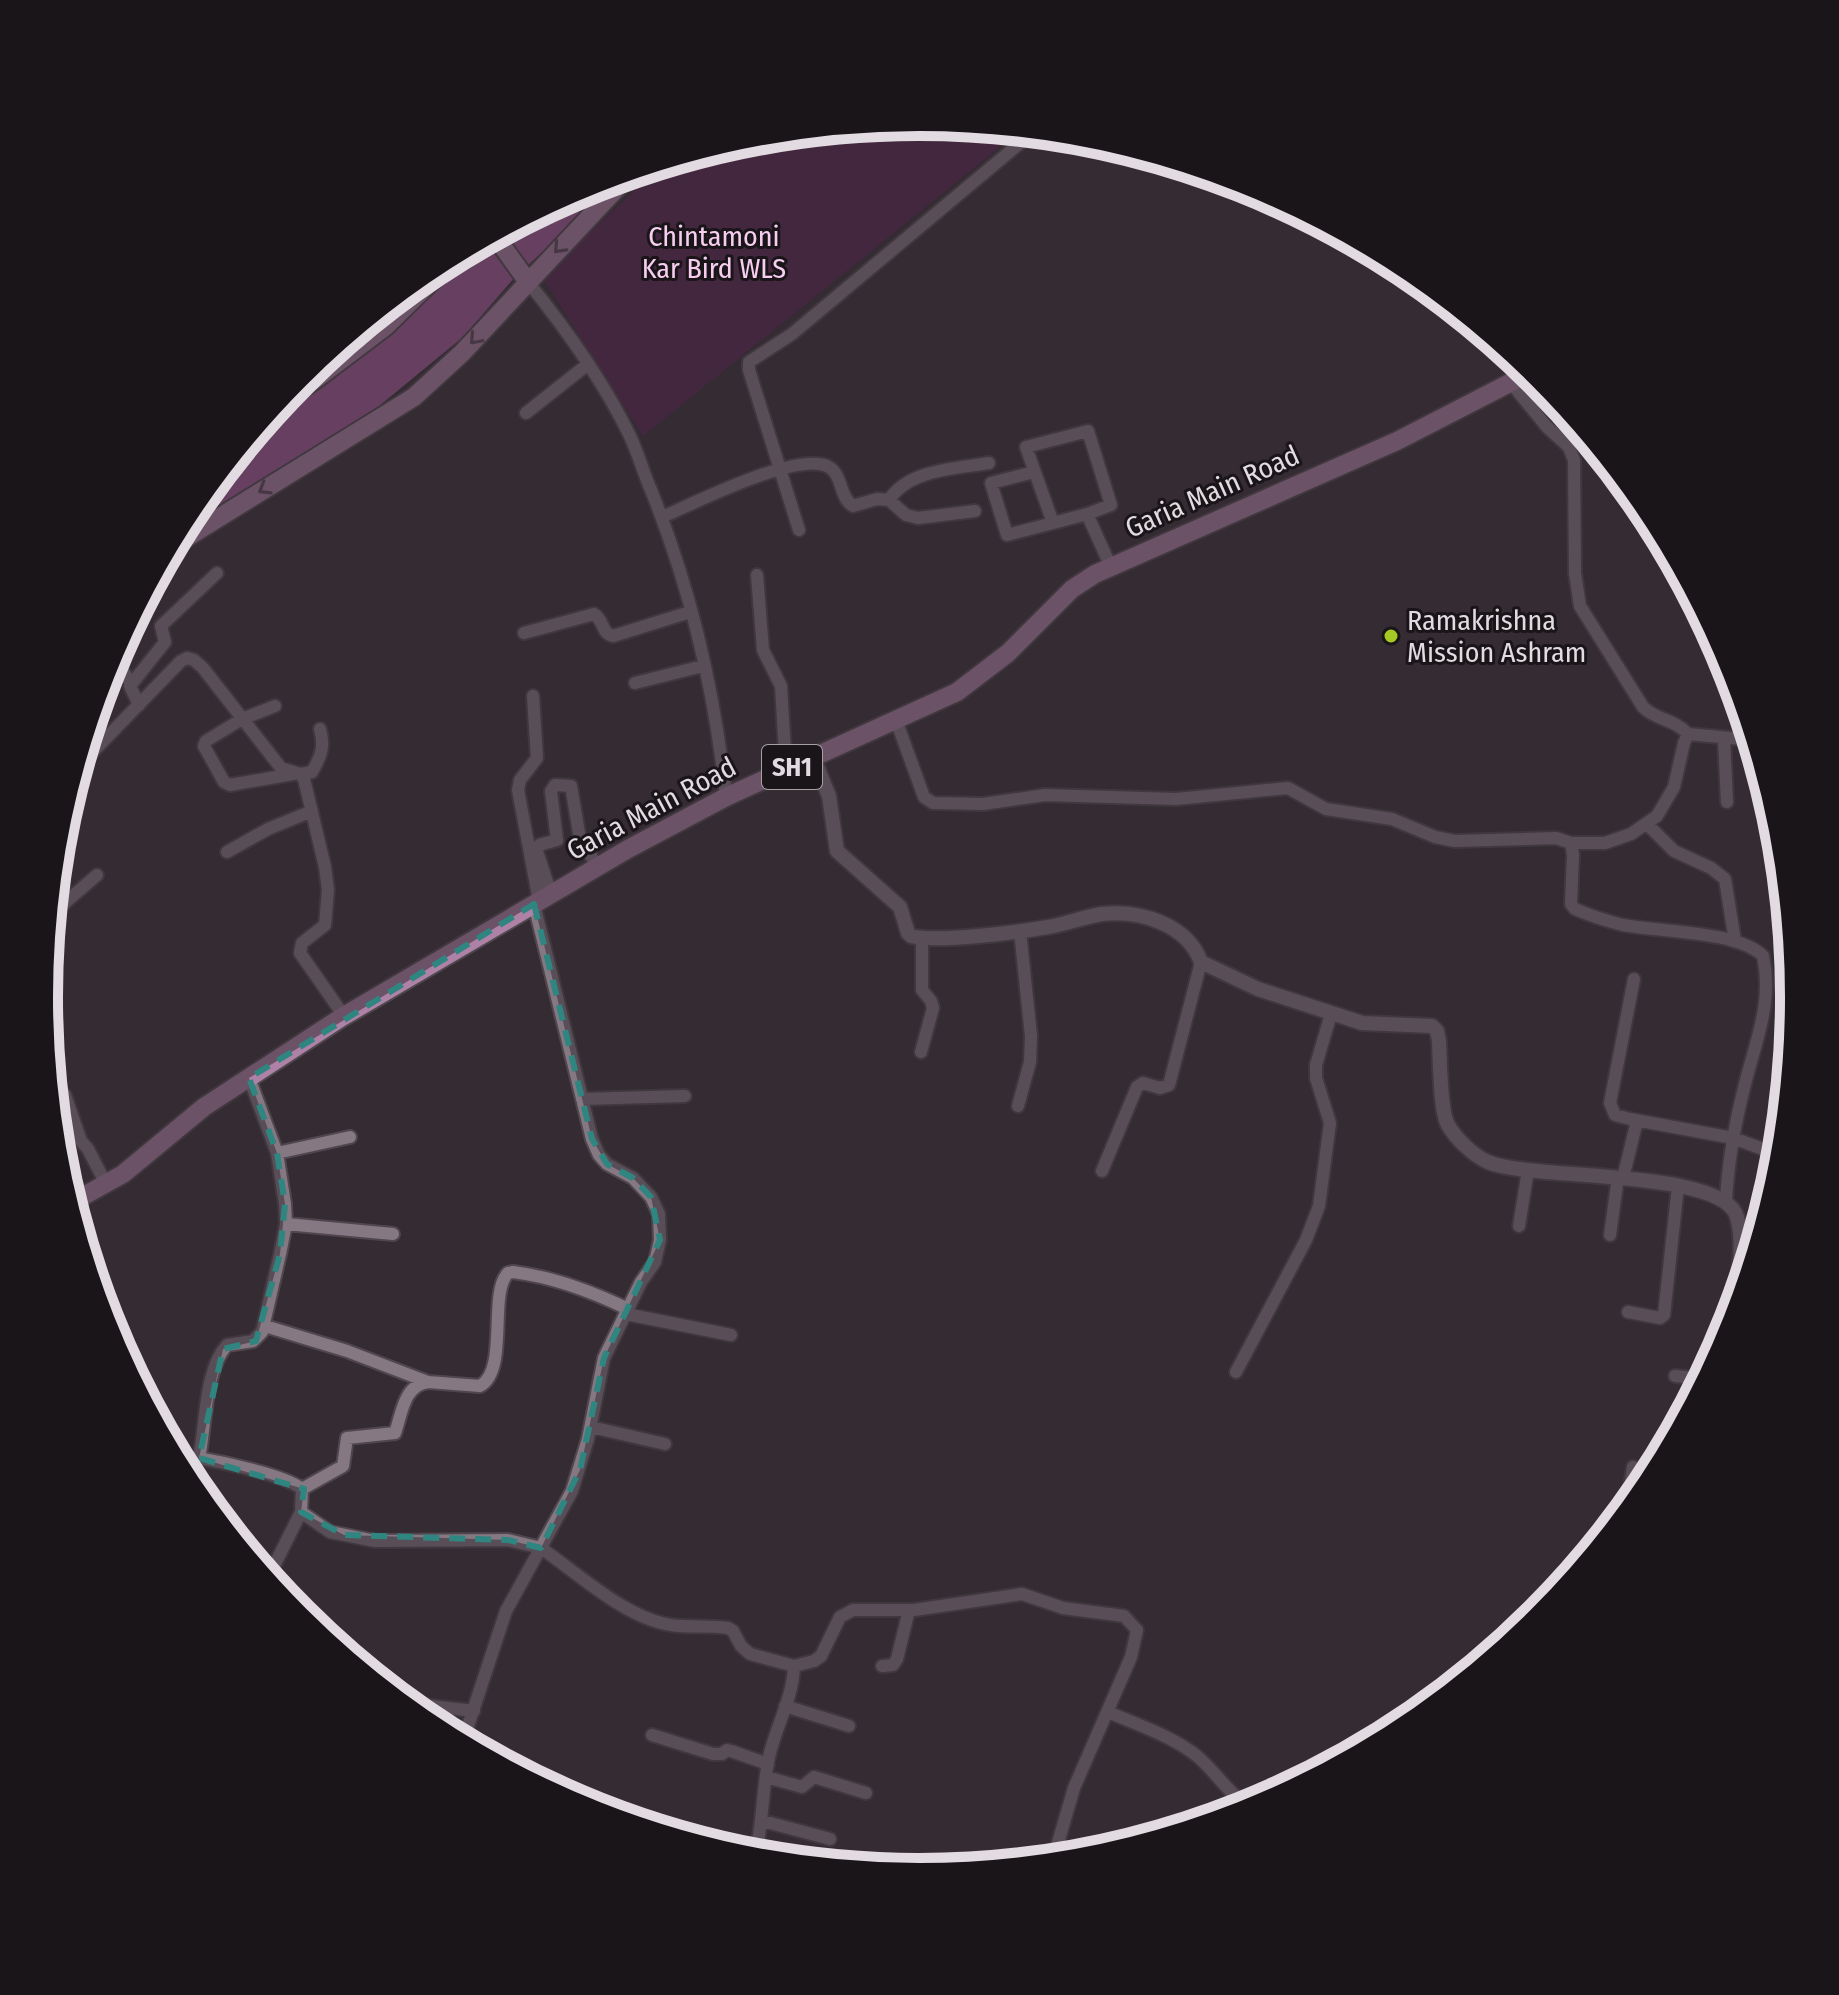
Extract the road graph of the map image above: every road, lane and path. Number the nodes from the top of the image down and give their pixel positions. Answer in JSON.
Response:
{"nodes":[{"id":1,"x":1021,"y":142,"type":"edge"},
{"id":2,"x":611,"y":194,"type":"edge"},
{"id":3,"x":501,"y":245,"type":"edge"},
{"id":4,"x":528,"y":282,"type":"junction"},
{"id":5,"x":407,"y":306,"type":"edge"},
{"id":6,"x":336,"y":364,"type":"edge"},
{"id":7,"x":588,"y":364,"type":"junction"},
{"id":8,"x":1519,"y":379,"type":"edge"},
{"id":9,"x":1511,"y":383,"type":"junction"},
{"id":10,"x":526,"y":413,"type":"dead end"},
{"id":11,"x":989,"y":463,"type":"dead end"},
{"id":12,"x":779,"y":467,"type":"junction"},
{"id":13,"x":1034,"y":472,"type":"junction"},
{"id":14,"x":889,"y":500,"type":"junction"},
{"id":15,"x":975,"y":511,"type":"dead end"},
{"id":16,"x":1087,"y":514,"type":"junction"},
{"id":17,"x":662,"y":517,"type":"junction"},
{"id":18,"x":1053,"y":523,"type":"junction"},
{"id":19,"x":799,"y":530,"type":"dead end"},
{"id":20,"x":194,"y":533,"type":"edge"},
{"id":21,"x":1111,"y":567,"type":"junction"},
{"id":22,"x":217,"y":573,"type":"dead end"},
{"id":23,"x":757,"y":575,"type":"dead end"},
{"id":24,"x":690,"y":612,"type":"junction"},
{"id":25,"x":524,"y":633,"type":"dead end"},
{"id":26,"x":703,"y":666,"type":"junction"},
{"id":27,"x":123,"y":671,"type":"edge"},
{"id":28,"x":131,"y":683,"type":"junction"},
{"id":29,"x":635,"y":683,"type":"dead end"},
{"id":30,"x":533,"y":696,"type":"dead end"},
{"id":31,"x":139,"y":705,"type":"junction"},
{"id":32,"x":275,"y":706,"type":"dead end"},
{"id":33,"x":242,"y":719,"type":"junction"},
{"id":34,"x":896,"y":720,"type":"junction"},
{"id":35,"x":320,"y":729,"type":"dead end"},
{"id":36,"x":1688,"y":734,"type":"junction"},
{"id":37,"x":1724,"y":739,"type":"junction"},
{"id":38,"x":1741,"y":740,"type":"edge"},
{"id":39,"x":95,"y":750,"type":"edge"},
{"id":40,"x":813,"y":757,"type":"junction"},
{"id":41,"x":786,"y":769,"type":"junction"},
{"id":42,"x":298,"y":774,"type":"junction"},
{"id":43,"x":726,"y":797,"type":"junction"},
{"id":44,"x":1727,"y":802,"type":"dead end"},
{"id":45,"x":312,"y":811,"type":"junction"},
{"id":46,"x":1647,"y":824,"type":"junction"},
{"id":47,"x":1571,"y":843,"type":"junction"},
{"id":48,"x":227,"y":852,"type":"dead end"},
{"id":49,"x":598,"y":867,"type":"junction"},
{"id":50,"x":97,"y":875,"type":"dead end"},
{"id":51,"x":542,"y":900,"type":"junction"},
{"id":52,"x":63,"y":904,"type":"edge"},
{"id":53,"x":1020,"y":931,"type":"junction"},
{"id":54,"x":922,"y":938,"type":"junction"},
{"id":55,"x":1735,"y":941,"type":"junction"},
{"id":56,"x":1201,"y":962,"type":"junction"},
{"id":57,"x":1634,"y":979,"type":"dead end"},
{"id":58,"x":1331,"y":1014,"type":"junction"},
{"id":59,"x":344,"y":1016,"type":"junction"},
{"id":60,"x":921,"y":1052,"type":"dead end"},
{"id":61,"x":249,"y":1078,"type":"junction"},
{"id":62,"x":65,"y":1095,"type":"dead end"},
{"id":63,"x":685,"y":1096,"type":"dead end"},
{"id":64,"x":582,"y":1099,"type":"junction"},
{"id":65,"x":1018,"y":1106,"type":"dead end"},
{"id":66,"x":1637,"y":1121,"type":"junction"},
{"id":67,"x":350,"y":1137,"type":"dead end"},
{"id":68,"x":1733,"y":1138,"type":"junction"},
{"id":69,"x":1767,"y":1150,"type":"edge"},
{"id":70,"x":277,"y":1153,"type":"junction"},
{"id":71,"x":1528,"y":1170,"type":"junction"},
{"id":72,"x":1102,"y":1171,"type":"dead end"},
{"id":73,"x":1620,"y":1178,"type":"junction"},
{"id":74,"x":106,"y":1184,"type":"junction"},
{"id":75,"x":1678,"y":1186,"type":"junction"},
{"id":76,"x":82,"y":1197,"type":"edge"},
{"id":77,"x":1726,"y":1201,"type":"junction"},
{"id":78,"x":286,"y":1224,"type":"junction"},
{"id":79,"x":1519,"y":1226,"type":"dead end"},
{"id":80,"x":393,"y":1234,"type":"dead end"},
{"id":81,"x":1610,"y":1235,"type":"dead end"},
{"id":82,"x":1744,"y":1246,"type":"edge"},
{"id":83,"x":627,"y":1311,"type":"junction"},
{"id":84,"x":1628,"y":1312,"type":"dead end"},
{"id":85,"x":265,"y":1326,"type":"junction"},
{"id":86,"x":731,"y":1335,"type":"dead end"},
{"id":87,"x":1236,"y":1372,"type":"dead end"},
{"id":88,"x":1675,"y":1376,"type":"dead end"},
{"id":89,"x":1693,"y":1378,"type":"edge"},
{"id":90,"x":428,"y":1382,"type":"junction"},
{"id":91,"x":591,"y":1427,"type":"junction"},
{"id":92,"x":665,"y":1444,"type":"dead end"},
{"id":93,"x":191,"y":1457,"type":"edge"},
{"id":94,"x":199,"y":1458,"type":"junction"},
{"id":95,"x":1633,"y":1467,"type":"dead end"},
{"id":96,"x":1631,"y":1484,"type":"edge"},
{"id":97,"x":302,"y":1489,"type":"junction"},
{"id":98,"x":301,"y":1512,"type":"junction"},
{"id":99,"x":541,"y":1548,"type":"junction"},
{"id":100,"x":273,"y":1567,"type":"edge"},
{"id":101,"x":909,"y":1610,"type":"junction"},
{"id":102,"x":794,"y":1666,"type":"junction"},
{"id":103,"x":882,"y":1666,"type":"dead end"},
{"id":104,"x":430,"y":1706,"type":"edge"},
{"id":105,"x":785,"y":1706,"type":"junction"},
{"id":106,"x":474,"y":1711,"type":"junction"},
{"id":107,"x":1108,"y":1712,"type":"junction"},
{"id":108,"x":849,"y":1726,"type":"dead end"},
{"id":109,"x":467,"y":1730,"type":"edge"},
{"id":110,"x":652,"y":1735,"type":"dead end"},
{"id":111,"x":767,"y":1771,"type":"junction"},
{"id":112,"x":866,"y":1793,"type":"dead end"},
{"id":113,"x":1238,"y":1797,"type":"edge"},
{"id":114,"x":763,"y":1821,"type":"junction"},
{"id":115,"x":830,"y":1839,"type":"dead end"},
{"id":116,"x":758,"y":1843,"type":"edge"},
{"id":117,"x":1057,"y":1848,"type":"edge"}],
"edges":[{"from":1,"to":12,"type":"street"},
{"from":2,"to":4,"type":"main road","one_way":true},
{"from":3,"to":4,"type":"main road"},
{"from":4,"to":7,"type":"street"},
{"from":4,"to":20,"type":"main road","one_way":true},
{"from":5,"to":6,"type":"main road"},
{"from":7,"to":10,"type":"street"},
{"from":7,"to":17,"type":"street"},
{"from":8,"to":9,"type":"main road","name":"Garia Main Road","number":"SH1"},
{"from":9,"to":21,"type":"main road","name":"Garia Main Road","number":"SH1"},
{"from":9,"to":36,"type":"street"},
{"from":11,"to":14,"type":"street"},
{"from":12,"to":14,"type":"street"},
{"from":12,"to":17,"type":"street"},
{"from":12,"to":19,"type":"street"},
{"from":13,"to":16,"type":"street"},
{"from":13,"to":18,"type":"street"},
{"from":13,"to":18,"type":"street"},
{"from":14,"to":15,"type":"street"},
{"from":16,"to":18,"type":"street"},
{"from":16,"to":21,"type":"street"},
{"from":17,"to":24,"type":"street"},
{"from":21,"to":34,"type":"main road","name":"Garia Main Road","number":"SH1"},
{"from":22,"to":28,"type":"street"},
{"from":23,"to":41,"type":"street"},
{"from":24,"to":25,"type":"street"},
{"from":24,"to":26,"type":"street"},
{"from":26,"to":29,"type":"street"},
{"from":26,"to":43,"type":"street"},
{"from":27,"to":28,"type":"street"},
{"from":28,"to":31,"type":"street"},
{"from":30,"to":51,"type":"street"},
{"from":31,"to":33,"type":"street"},
{"from":31,"to":39,"type":"street"},
{"from":32,"to":33,"type":"street"},
{"from":33,"to":42,"type":"street"},
{"from":33,"to":42,"type":"street"},
{"from":34,"to":40,"type":"main road","name":"Garia Main Road","number":"SH1"},
{"from":34,"to":47,"type":"street"},
{"from":35,"to":42,"type":"street"},
{"from":36,"to":37,"type":"street"},
{"from":36,"to":46,"type":"street"},
{"from":37,"to":38,"type":"street"},
{"from":37,"to":44,"type":"street"},
{"from":40,"to":41,"type":"main road","name":"Garia Main Road","number":"SH1"},
{"from":40,"to":54,"type":"street"},
{"from":41,"to":43,"type":"main road","name":"Garia Main Road","number":"SH1"},
{"from":42,"to":45,"type":"street"},
{"from":43,"to":49,"type":"main road","name":"Garia Main Road","number":"SH1"},
{"from":45,"to":48,"type":"street"},
{"from":45,"to":59,"type":"street"},
{"from":46,"to":47,"type":"street"},
{"from":46,"to":55,"type":"street"},
{"from":47,"to":55,"type":"street"},
{"from":49,"to":51,"type":"main road","name":"Garia Main Road","number":"SH1"},
{"from":49,"to":51,"type":"street"},
{"from":50,"to":52,"type":"street"},
{"from":51,"to":59,"type":"main road","name":"Garia Main Road","number":"SH1"},
{"from":51,"to":64,"type":"street"},
{"from":53,"to":54,"type":"street"},
{"from":53,"to":56,"type":"street"},
{"from":53,"to":65,"type":"street"},
{"from":54,"to":60,"type":"street"},
{"from":55,"to":68,"type":"street"},
{"from":56,"to":58,"type":"street"},
{"from":56,"to":72,"type":"street"},
{"from":57,"to":66,"type":"street"},
{"from":58,"to":71,"type":"street"},
{"from":58,"to":87,"type":"street"},
{"from":59,"to":61,"type":"main road","name":"Garia Main Road","number":"SH1"},
{"from":61,"to":70,"type":"street"},
{"from":61,"to":74,"type":"main road","name":"Garia Main Road","number":"SH1"},
{"from":62,"to":74,"type":"street"},
{"from":63,"to":64,"type":"street"},
{"from":64,"to":83,"type":"street"},
{"from":66,"to":68,"type":"street"},
{"from":66,"to":73,"type":"street"},
{"from":67,"to":70,"type":"street"},
{"from":68,"to":69,"type":"street"},
{"from":68,"to":77,"type":"street"},
{"from":70,"to":78,"type":"street"},
{"from":71,"to":73,"type":"street"},
{"from":71,"to":79,"type":"street"},
{"from":73,"to":75,"type":"street"},
{"from":73,"to":81,"type":"street"},
{"from":74,"to":76,"type":"main road","name":"Garia Main Road","number":"SH1"},
{"from":75,"to":77,"type":"street"},
{"from":75,"to":84,"type":"street"},
{"from":77,"to":82,"type":"street"},
{"from":78,"to":80,"type":"street"},
{"from":78,"to":85,"type":"street"},
{"from":83,"to":86,"type":"street"},
{"from":83,"to":90,"type":"street"},
{"from":83,"to":91,"type":"street"},
{"from":85,"to":90,"type":"street"},
{"from":85,"to":94,"type":"street"},
{"from":88,"to":89,"type":"street"},
{"from":90,"to":97,"type":"street"},
{"from":91,"to":92,"type":"street"},
{"from":91,"to":99,"type":"street"},
{"from":93,"to":94,"type":"street"},
{"from":94,"to":97,"type":"street"},
{"from":95,"to":96,"type":"street"},
{"from":97,"to":98,"type":"street"},
{"from":98,"to":99,"type":"street"},
{"from":98,"to":100,"type":"street"},
{"from":99,"to":102,"type":"street"},
{"from":99,"to":106,"type":"street"},
{"from":101,"to":102,"type":"street"},
{"from":101,"to":103,"type":"street"},
{"from":101,"to":107,"type":"street"},
{"from":102,"to":105,"type":"street"},
{"from":104,"to":106,"type":"street"},
{"from":105,"to":108,"type":"street"},
{"from":105,"to":111,"type":"street"},
{"from":106,"to":109,"type":"street"},
{"from":107,"to":113,"type":"street"},
{"from":107,"to":117,"type":"street"},
{"from":110,"to":111,"type":"street"},
{"from":111,"to":112,"type":"street"},
{"from":111,"to":114,"type":"street"},
{"from":114,"to":115,"type":"street"},
{"from":114,"to":116,"type":"street"}]}
